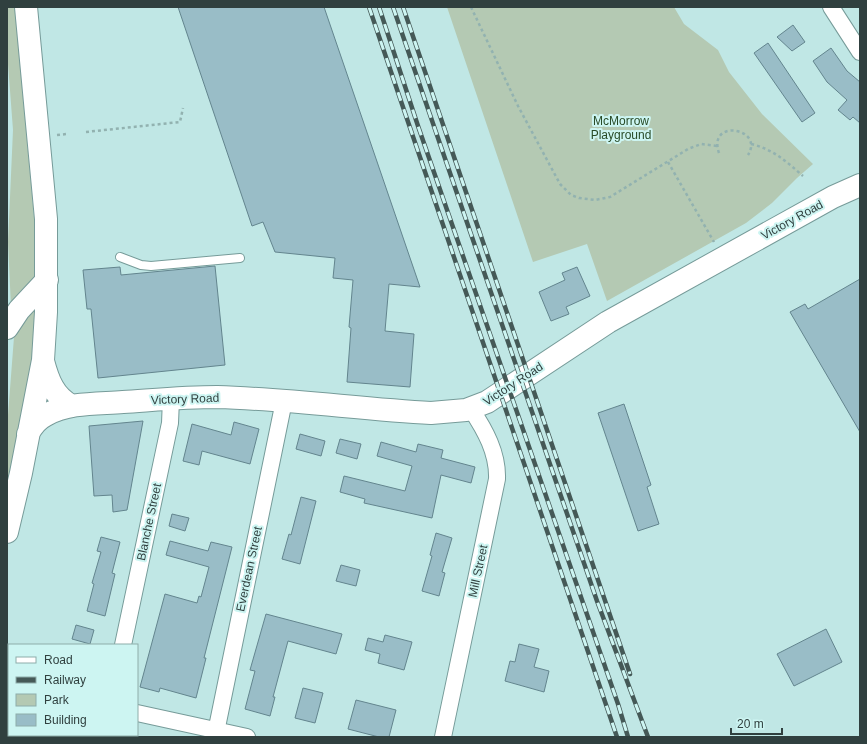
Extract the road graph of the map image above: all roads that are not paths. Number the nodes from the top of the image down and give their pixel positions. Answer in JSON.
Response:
{"nodes":[{"id":1,"x":26,"y":7,"type":"edge"},
{"id":2,"x":831,"y":7,"type":"edge"},
{"id":3,"x":860,"y":52,"type":"edge"},
{"id":4,"x":860,"y":185,"type":"edge"},
{"id":5,"x":120,"y":257,"type":"dead end"},
{"id":6,"x":240,"y":258,"type":"dead end"},
{"id":7,"x":47,"y":280,"type":"junction"},
{"id":8,"x":7,"y":328,"type":"edge"},
{"id":9,"x":43,"y":360,"type":"junction"},
{"id":10,"x":171,"y":399,"type":"junction"},
{"id":11,"x":284,"y":401,"type":"junction"},
{"id":12,"x":72,"y":406,"type":"junction"},
{"id":13,"x":471,"y":409,"type":"junction"},
{"id":14,"x":28,"y":434,"type":"junction"},
{"id":15,"x":7,"y":532,"type":"edge"},
{"id":16,"x":123,"y":644,"type":"edge"},
{"id":17,"x":138,"y":713,"type":"edge"},
{"id":18,"x":215,"y":734,"type":"edge"},
{"id":19,"x":247,"y":737,"type":"edge"},
{"id":20,"x":443,"y":737,"type":"edge"}],
"edges":[{"from":1,"to":7,"type":"main road"},
{"from":2,"to":3,"type":"street"},
{"from":4,"to":13,"type":"main road","name":"Victory Road"},
{"from":5,"to":6,"type":"lane"},
{"from":7,"to":8,"type":"main road"},
{"from":7,"to":9,"type":"main road"},
{"from":9,"to":12,"type":"main road"},
{"from":9,"to":14,"type":"main road"},
{"from":10,"to":11,"type":"main road","name":"Victory Road"},
{"from":10,"to":12,"type":"main road","name":"Victory Road"},
{"from":10,"to":16,"type":"street","name":"Blanche Street"},
{"from":11,"to":13,"type":"main road","name":"Victory Road"},
{"from":11,"to":18,"type":"street","name":"Everdean Street"},
{"from":12,"to":14,"type":"main road","name":"Victory Road"},
{"from":13,"to":20,"type":"street","name":"Mill Street"},
{"from":14,"to":15,"type":"main road"},
{"from":17,"to":18,"type":"street"},
{"from":18,"to":19,"type":"street"}]}
